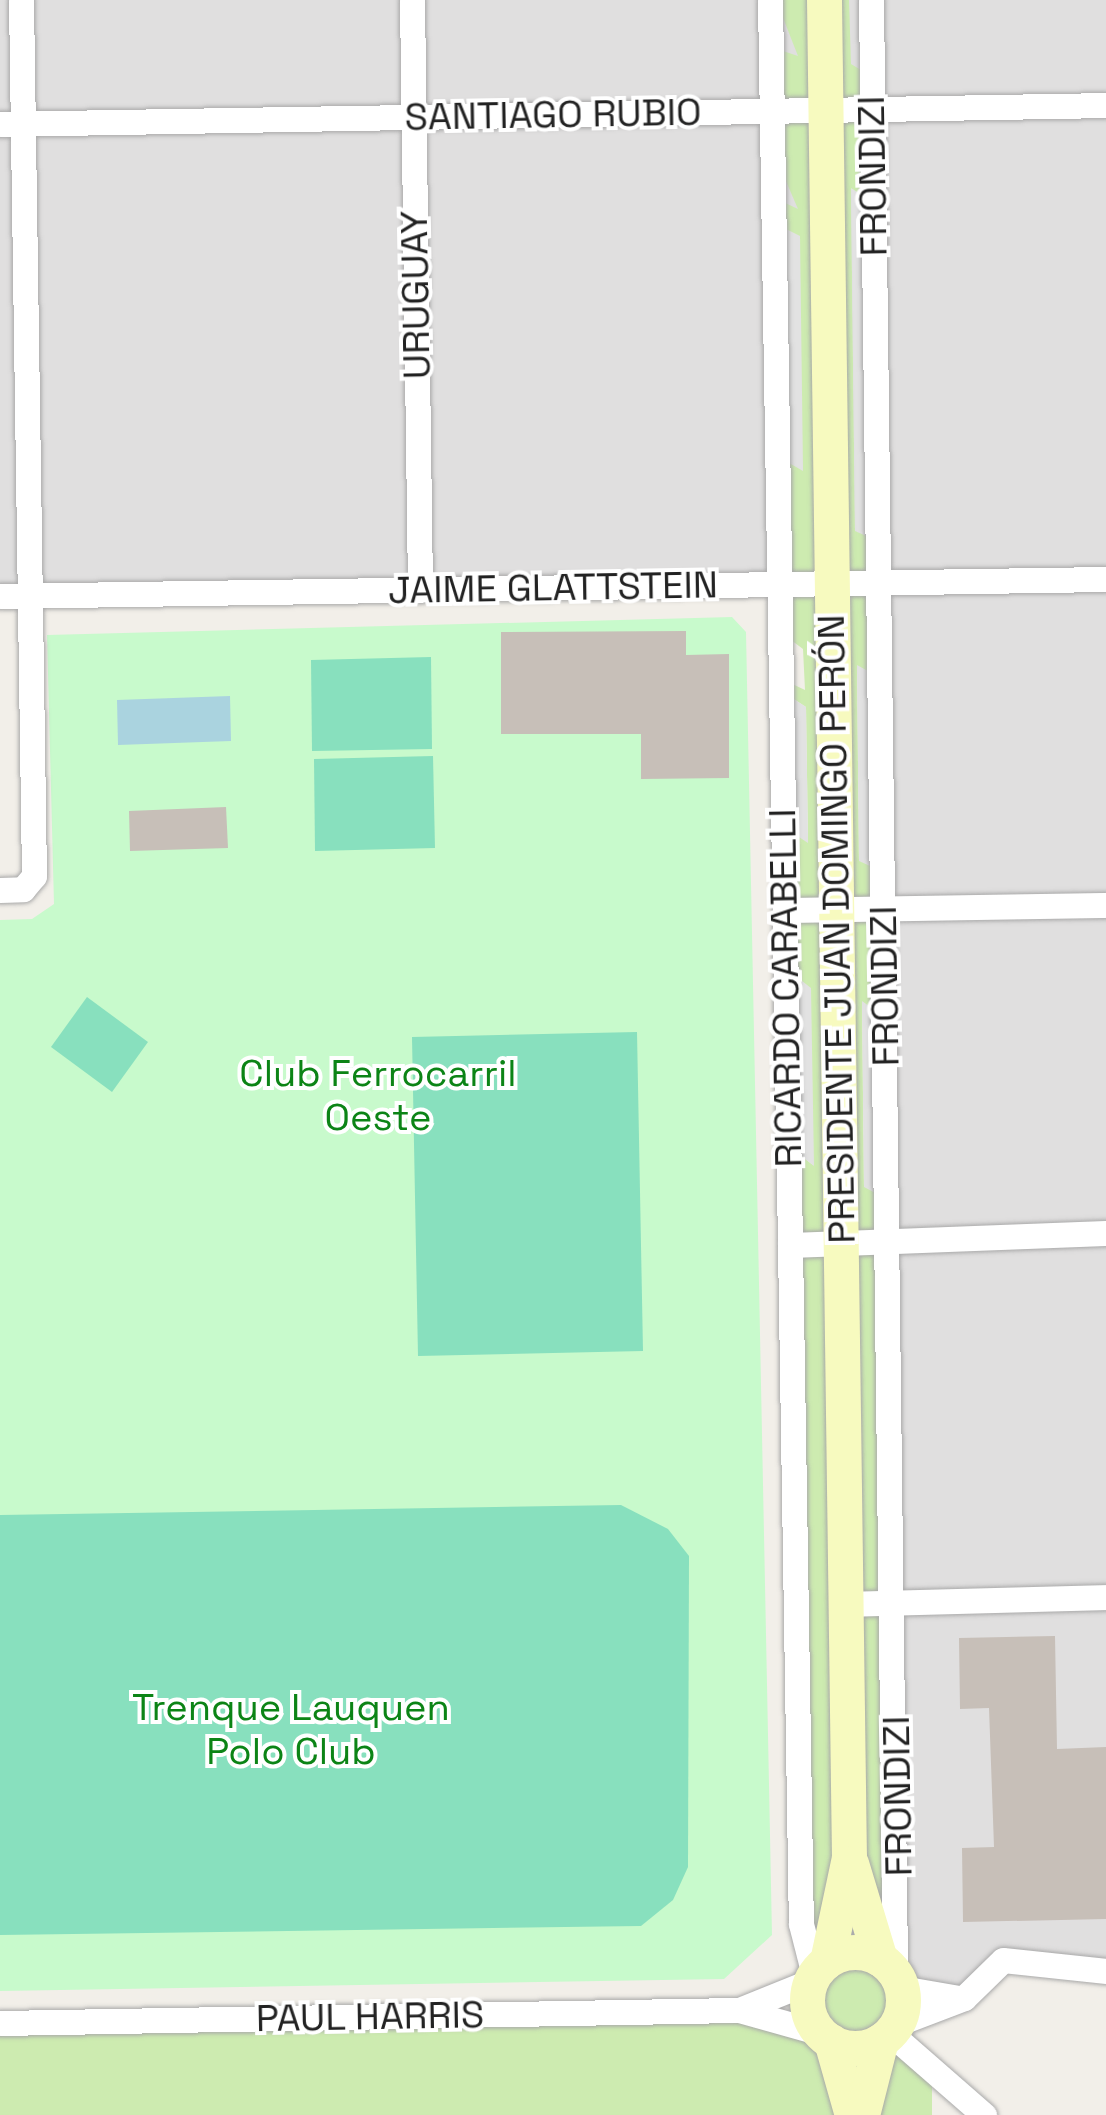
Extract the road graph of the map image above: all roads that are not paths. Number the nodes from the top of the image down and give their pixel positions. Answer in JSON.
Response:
{"nodes":[{"id":1,"x":21,"y":0,"type":"edge"},
{"id":2,"x":412,"y":0,"type":"edge"},
{"id":3,"x":770,"y":0,"type":"edge"},
{"id":4,"x":824,"y":0,"type":"edge"},
{"id":5,"x":870,"y":0,"type":"edge"},
{"id":6,"x":1106,"y":105,"type":"edge"},
{"id":7,"x":872,"y":109,"type":"junction"},
{"id":8,"x":826,"y":110,"type":"junction"},
{"id":9,"x":772,"y":111,"type":"junction"},
{"id":10,"x":414,"y":117,"type":"junction"},
{"id":11,"x":12,"y":124,"type":"edge"},
{"id":12,"x":1106,"y":579,"type":"edge"},
{"id":13,"x":832,"y":583,"type":"junction"},
{"id":14,"x":879,"y":583,"type":"junction"},
{"id":15,"x":780,"y":584,"type":"junction"},
{"id":16,"x":420,"y":590,"type":"junction"},
{"id":17,"x":30,"y":595,"type":"junction"},
{"id":18,"x":0,"y":596,"type":"edge"},
{"id":19,"x":0,"y":890,"type":"edge"},
{"id":20,"x":1106,"y":904,"type":"edge"},
{"id":21,"x":884,"y":908,"type":"junction"},
{"id":22,"x":837,"y":909,"type":"junction"},
{"id":23,"x":785,"y":910,"type":"junction"},
{"id":24,"x":1106,"y":1233,"type":"edge"},
{"id":25,"x":890,"y":1238,"type":"junction"},
{"id":26,"x":841,"y":1242,"type":"junction"},
{"id":27,"x":790,"y":1245,"type":"junction"},
{"id":28,"x":1106,"y":1598,"type":"edge"},
{"id":29,"x":895,"y":1602,"type":"junction"},
{"id":30,"x":846,"y":1604,"type":"junction"},
{"id":31,"x":850,"y":1858,"type":"junction"},
{"id":32,"x":818,"y":1972,"type":"junction"},
{"id":33,"x":1106,"y":1972,"type":"edge"},
{"id":34,"x":892,"y":1973,"type":"junction"},
{"id":35,"x":964,"y":1998,"type":"junction"},
{"id":36,"x":739,"y":2010,"type":"junction"},
{"id":37,"x":0,"y":2023,"type":"edge"},
{"id":38,"x":889,"y":2032,"type":"junction"},
{"id":39,"x":826,"y":2037,"type":"junction"},
{"id":40,"x":852,"y":2115,"type":"edge"},
{"id":41,"x":862,"y":2115,"type":"edge"},
{"id":42,"x":984,"y":2115,"type":"edge"}],
"edges":[{"from":1,"to":11,"type":"street"},
{"from":2,"to":10,"type":"street","name":"URUGUAY"},
{"from":3,"to":9,"type":"street","name":"RICARDO CARABELLI"},
{"from":4,"to":8,"type":"main road","name":"PRESIDENTE JUAN DOMINGO PERÓN"},
{"from":5,"to":7,"type":"street","name":"FRONDIZI"},
{"from":6,"to":7,"type":"street","name":"SANTIAGO RUBIO"},
{"from":7,"to":8,"type":"street","name":"SANTIAGO RUBIO"},
{"from":7,"to":14,"type":"street","name":"FRONDIZI"},
{"from":8,"to":9,"type":"street","name":"SANTIAGO RUBIO"},
{"from":8,"to":13,"type":"main road","name":"PRESIDENTE JUAN DOMINGO PERÓN"},
{"from":9,"to":10,"type":"street","name":"SANTIAGO RUBIO"},
{"from":9,"to":15,"type":"street","name":"RICARDO CARABELLI"},
{"from":10,"to":11,"type":"street","name":"SANTIAGO RUBIO"},
{"from":10,"to":16,"type":"street","name":"URUGUAY"},
{"from":11,"to":17,"type":"street"},
{"from":12,"to":14,"type":"street","name":"JAIME GLATTSTEIN"},
{"from":13,"to":14,"type":"street","name":"JAIME GLATTSTEIN"},
{"from":13,"to":15,"type":"street","name":"JAIME GLATTSTEIN"},
{"from":13,"to":22,"type":"main road","name":"PRESIDENTE JUAN DOMINGO PERÓN"},
{"from":14,"to":21,"type":"street","name":"FRONDIZI"},
{"from":15,"to":16,"type":"street","name":"JAIME GLATTSTEIN"},
{"from":15,"to":23,"type":"street","name":"RICARDO CARABELLI"},
{"from":16,"to":17,"type":"street","name":"JAIME GLATTSTEIN"},
{"from":17,"to":18,"type":"street","name":"JAIME GLATTSTEIN"},
{"from":17,"to":19,"type":"street"},
{"from":20,"to":21,"type":"street"},
{"from":21,"to":22,"type":"street"},
{"from":21,"to":25,"type":"street","name":"FRONDIZI"},
{"from":22,"to":23,"type":"street"},
{"from":22,"to":26,"type":"main road","name":"PRESIDENTE JUAN DOMINGO PERÓN"},
{"from":23,"to":27,"type":"street","name":"RICARDO CARABELLI"},
{"from":24,"to":25,"type":"street"},
{"from":25,"to":26,"type":"street"},
{"from":25,"to":29,"type":"street","name":"FRONDIZI"},
{"from":26,"to":27,"type":"street"},
{"from":26,"to":30,"type":"main road","name":"PRESIDENTE JUAN DOMINGO PERÓN"},
{"from":27,"to":32,"type":"street","name":"RICARDO CARABELLI"},
{"from":28,"to":29,"type":"street"},
{"from":29,"to":30,"type":"street"},
{"from":29,"to":34,"type":"street","name":"FRONDIZI"},
{"from":30,"to":31,"type":"main road","name":"PRESIDENTE JUAN DOMINGO PERÓN"},
{"from":31,"to":32,"type":"main road","name":"PRESIDENTE JUAN DOMINGO PERÓN"},
{"from":31,"to":34,"type":"main road","name":"PRESIDENTE JUAN DOMINGO PERÓN"},
{"from":32,"to":34,"type":"main road"},
{"from":32,"to":36,"type":"street","name":"PAUL HARRIS"},
{"from":32,"to":39,"type":"main road"},
{"from":33,"to":35,"type":"street"},
{"from":34,"to":35,"type":"street"},
{"from":34,"to":38,"type":"main road"},
{"from":35,"to":38,"type":"street"},
{"from":36,"to":37,"type":"street","name":"PAUL HARRIS"},
{"from":36,"to":39,"type":"street","name":"PAUL HARRIS"},
{"from":38,"to":39,"type":"main road"},
{"from":38,"to":41,"type":"main road"},
{"from":38,"to":42,"type":"street"},
{"from":39,"to":40,"type":"main road"}]}
